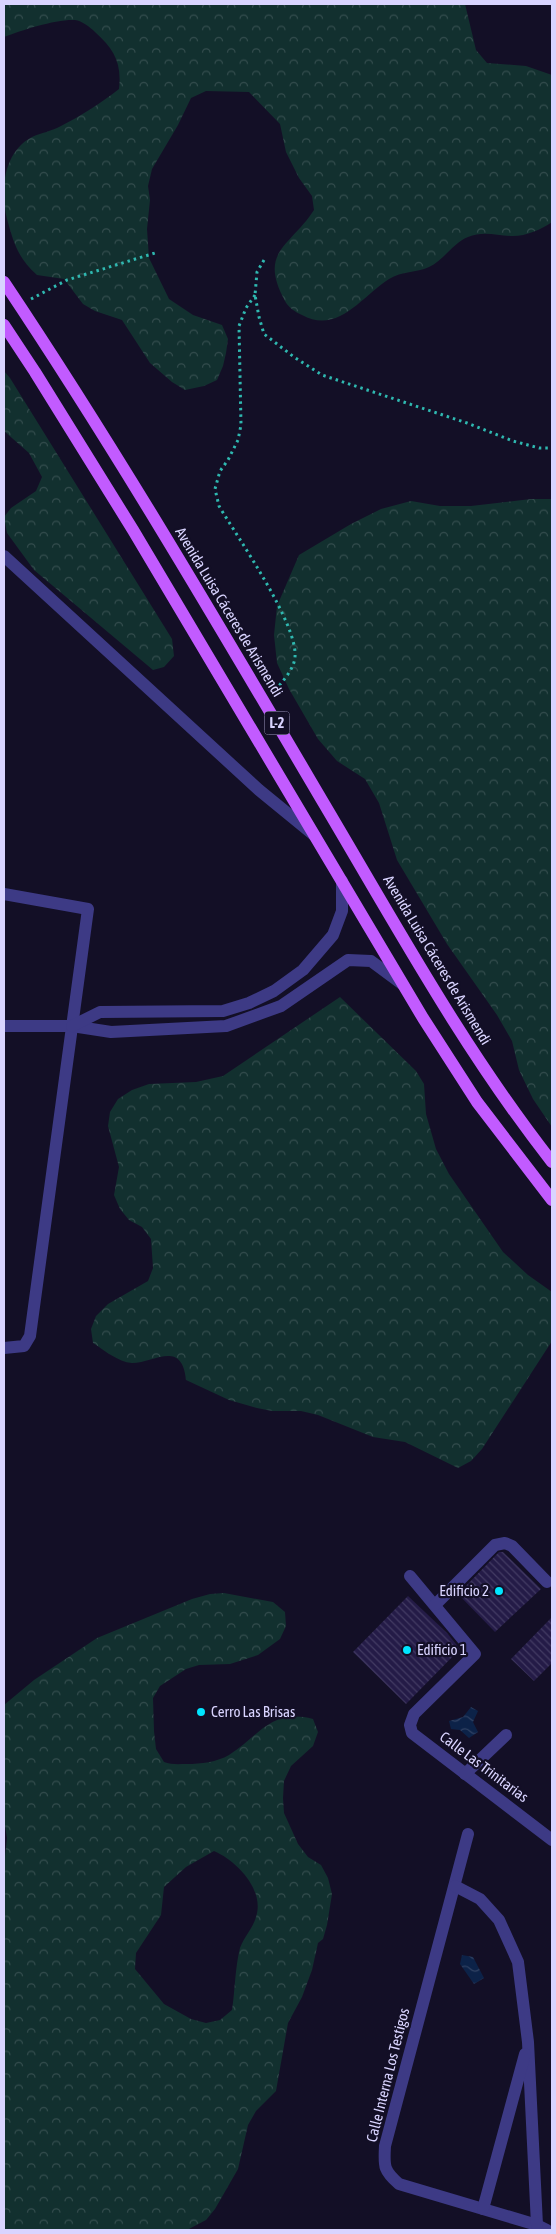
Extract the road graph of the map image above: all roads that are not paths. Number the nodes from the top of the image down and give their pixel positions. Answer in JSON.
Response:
{"nodes":[{"id":1,"x":4,"y":282,"type":"edge"},
{"id":2,"x":4,"y":325,"type":"edge"},
{"id":3,"x":4,"y":556,"type":"edge"},
{"id":4,"x":316,"y":838,"type":"junction"},
{"id":5,"x":342,"y":881,"type":"junction"},
{"id":6,"x":4,"y":894,"type":"edge"},
{"id":7,"x":402,"y":984,"type":"junction"},
{"id":8,"x":249,"y":1003,"type":"junction"},
{"id":9,"x":134,"y":1012,"type":"junction"},
{"id":10,"x":253,"y":1016,"type":"junction"},
{"id":11,"x":4,"y":1026,"type":"edge"},
{"id":12,"x":72,"y":1026,"type":"junction"},
{"id":13,"x":133,"y":1031,"type":"junction"},
{"id":14,"x":552,"y":1162,"type":"edge"},
{"id":15,"x":552,"y":1200,"type":"edge"},
{"id":16,"x":4,"y":1348,"type":"edge"},
{"id":17,"x":410,"y":1576,"type":"dead end"},
{"id":18,"x":547,"y":1582,"type":"dead end"},
{"id":19,"x":434,"y":1605,"type":"junction"},
{"id":20,"x":506,"y":1734,"type":"dead end"},
{"id":21,"x":465,"y":1774,"type":"junction"},
{"id":22,"x":468,"y":1834,"type":"dead end"},
{"id":23,"x":552,"y":1840,"type":"edge"},
{"id":24,"x":454,"y":1886,"type":"junction"},
{"id":25,"x":528,"y":2042,"type":"junction"},
{"id":26,"x":482,"y":2209,"type":"junction"},
{"id":27,"x":542,"y":2228,"type":"edge"}],
"edges":[{"from":1,"to":14,"type":"main road","name":"Avenida Luisa Cáceres de Arismendi","number":"L-2"},
{"from":2,"to":4,"type":"main road","number":"L-2"},
{"from":3,"to":4,"type":"street","number":"L-2"},
{"from":4,"to":5,"type":"main road","number":"L-2"},
{"from":5,"to":7,"type":"main road","number":"L-2"},
{"from":5,"to":8,"type":"street"},
{"from":6,"to":12,"type":"street"},
{"from":7,"to":10,"type":"street"},
{"from":7,"to":15,"type":"main road","number":"L-2"},
{"from":8,"to":9,"type":"street"},
{"from":8,"to":10,"type":"street"},
{"from":9,"to":12,"type":"street"},
{"from":9,"to":13,"type":"street"},
{"from":10,"to":13,"type":"street"},
{"from":11,"to":12,"type":"street"},
{"from":12,"to":13,"type":"street"},
{"from":12,"to":16,"type":"street"},
{"from":17,"to":19,"type":"street"},
{"from":18,"to":19,"type":"street"},
{"from":19,"to":21,"type":"street","name":"Calle Las Trinitarias"},
{"from":20,"to":21,"type":"street"},
{"from":21,"to":23,"type":"street","name":"Calle Las Trinitarias"},
{"from":22,"to":24,"type":"street","name":"Calle Interna Los Testigos"},
{"from":24,"to":25,"type":"street","name":"Calle Interna Los Testigos"},
{"from":24,"to":26,"type":"street","name":"Calle Interna Los Testigos"},
{"from":25,"to":26,"type":"street","name":"Calle Interna Los Testigos"},
{"from":25,"to":27,"type":"street","name":"Calle Interna Los Testigos"},
{"from":26,"to":27,"type":"street","name":"Calle Interna Los Testigos"}]}
